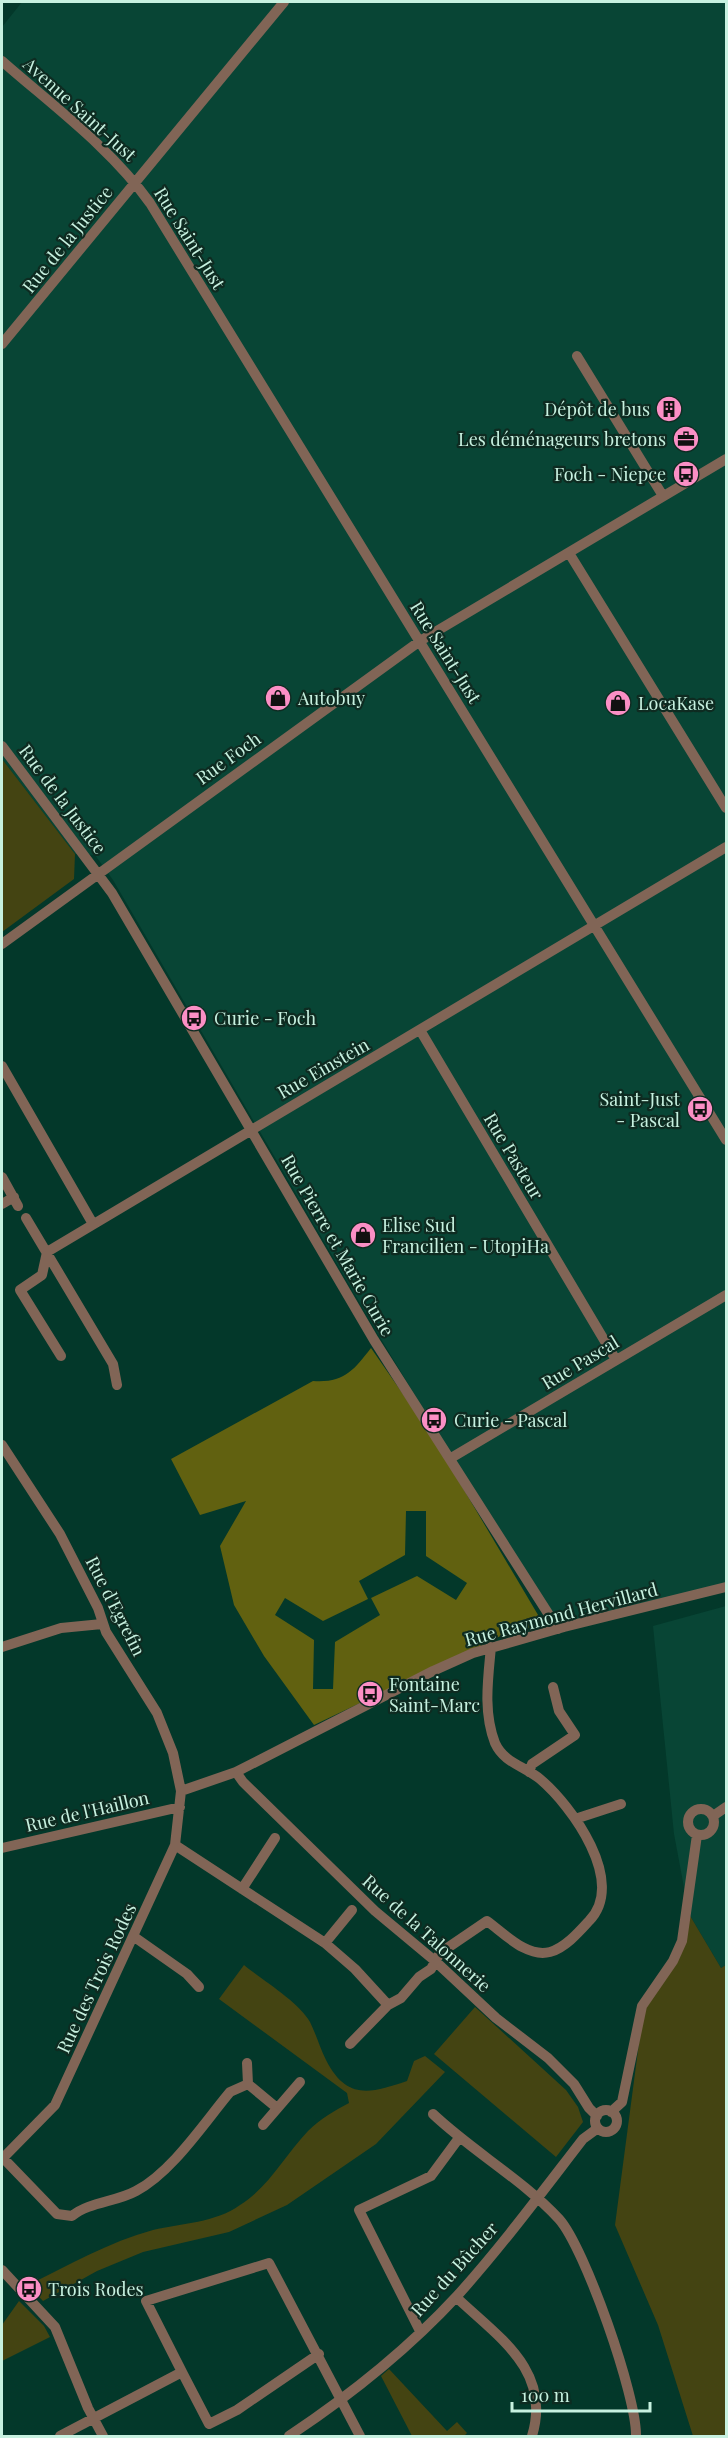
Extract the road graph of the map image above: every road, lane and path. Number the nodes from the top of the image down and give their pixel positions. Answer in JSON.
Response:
{"nodes":[{"id":1,"x":284,"y":2,"type":"edge"},
{"id":2,"x":2,"y":61,"type":"edge"},
{"id":3,"x":135,"y":182,"type":"junction"},
{"id":4,"x":2,"y":344,"type":"edge"},
{"id":5,"x":577,"y":356,"type":"dead end"},
{"id":6,"x":726,"y":459,"type":"edge"},
{"id":7,"x":663,"y":496,"type":"junction"},
{"id":8,"x":568,"y":553,"type":"junction"},
{"id":9,"x":420,"y":641,"type":"junction"},
{"id":10,"x":2,"y":746,"type":"edge"},
{"id":11,"x":726,"y":808,"type":"edge"},
{"id":12,"x":726,"y":847,"type":"edge"},
{"id":13,"x":98,"y":873,"type":"junction"},
{"id":14,"x":595,"y":925,"type":"junction"},
{"id":15,"x":2,"y":944,"type":"edge"},
{"id":16,"x":420,"y":1030,"type":"junction"},
{"id":17,"x":2,"y":1066,"type":"edge"},
{"id":18,"x":251,"y":1129,"type":"junction"},
{"id":19,"x":726,"y":1140,"type":"edge"},
{"id":20,"x":2,"y":1178,"type":"edge"},
{"id":21,"x":2,"y":1204,"type":"edge"},
{"id":22,"x":26,"y":1218,"type":"dead end"},
{"id":23,"x":93,"y":1224,"type":"junction"},
{"id":24,"x":47,"y":1252,"type":"junction"},
{"id":25,"x":726,"y":1295,"type":"edge"},
{"id":26,"x":61,"y":1356,"type":"dead end"},
{"id":27,"x":616,"y":1360,"type":"junction"},
{"id":28,"x":117,"y":1385,"type":"dead end"},
{"id":29,"x":2,"y":1445,"type":"edge"},
{"id":30,"x":451,"y":1458,"type":"junction"},
{"id":31,"x":726,"y":1587,"type":"edge"},
{"id":32,"x":102,"y":1624,"type":"junction"},
{"id":33,"x":558,"y":1629,"type":"junction"},
{"id":34,"x":2,"y":1647,"type":"edge"},
{"id":35,"x":491,"y":1647,"type":"junction"},
{"id":36,"x":553,"y":1688,"type":"dead end"},
{"id":37,"x":236,"y":1772,"type":"junction"},
{"id":38,"x":529,"y":1772,"type":"junction"},
{"id":39,"x":181,"y":1791,"type":"junction"},
{"id":40,"x":621,"y":1804,"type":"dead end"},
{"id":41,"x":180,"y":1807,"type":"junction"},
{"id":42,"x":726,"y":1807,"type":"edge"},
{"id":43,"x":713,"y":1816,"type":"junction"},
{"id":44,"x":575,"y":1819,"type":"junction"},
{"id":45,"x":697,"y":1835,"type":"junction"},
{"id":46,"x":275,"y":1838,"type":"dead end"},
{"id":47,"x":175,"y":1845,"type":"junction"},
{"id":48,"x":2,"y":1848,"type":"edge"},
{"id":49,"x":242,"y":1889,"type":"junction"},
{"id":50,"x":352,"y":1910,"type":"dead end"},
{"id":51,"x":134,"y":1936,"type":"junction"},
{"id":52,"x":325,"y":1943,"type":"junction"},
{"id":53,"x":435,"y":1961,"type":"junction"},
{"id":54,"x":199,"y":1987,"type":"dead end"},
{"id":55,"x":388,"y":2005,"type":"junction"},
{"id":56,"x":350,"y":2044,"type":"dead end"},
{"id":57,"x":247,"y":2063,"type":"dead end"},
{"id":58,"x":300,"y":2082,"type":"dead end"},
{"id":59,"x":248,"y":2084,"type":"junction"},
{"id":60,"x":277,"y":2108,"type":"junction"},
{"id":61,"x":611,"y":2112,"type":"junction"},
{"id":62,"x":433,"y":2114,"type":"dead end"},
{"id":63,"x":597,"y":2116,"type":"junction"},
{"id":64,"x":263,"y":2125,"type":"dead end"},
{"id":65,"x":598,"y":2128,"type":"junction"},
{"id":66,"x":459,"y":2138,"type":"junction"},
{"id":67,"x":2,"y":2159,"type":"edge"},
{"id":68,"x":536,"y":2199,"type":"junction"},
{"id":69,"x":2,"y":2270,"type":"edge"},
{"id":70,"x":456,"y":2297,"type":"junction"},
{"id":71,"x":420,"y":2331,"type":"junction"},
{"id":72,"x":319,"y":2354,"type":"junction"},
{"id":73,"x":182,"y":2372,"type":"junction"},
{"id":74,"x":342,"y":2400,"type":"junction"},
{"id":75,"x":94,"y":2419,"type":"junction"},
{"id":76,"x":60,"y":2436,"type":"edge"},
{"id":77,"x":103,"y":2436,"type":"edge"},
{"id":78,"x":289,"y":2436,"type":"edge"},
{"id":79,"x":360,"y":2436,"type":"edge"},
{"id":80,"x":532,"y":2436,"type":"edge"},
{"id":81,"x":636,"y":2436,"type":"edge"}],
"edges":[{"from":1,"to":3,"type":"street","name":"Rue de la Justice"},
{"from":2,"to":3,"type":"street","name":"Avenue Saint-Just"},
{"from":3,"to":4,"type":"street","name":"Rue de la Justice"},
{"from":3,"to":9,"type":"street","name":"Rue Saint-Just"},
{"from":5,"to":7,"type":"street"},
{"from":6,"to":7,"type":"street","name":"Rue Foch"},
{"from":7,"to":8,"type":"street","name":"Rue Foch"},
{"from":8,"to":9,"type":"street","name":"Rue Foch"},
{"from":8,"to":11,"type":"street"},
{"from":9,"to":13,"type":"street","name":"Rue Foch"},
{"from":9,"to":14,"type":"street","name":"Rue Saint-Just"},
{"from":10,"to":13,"type":"street","name":"Rue de la Justice"},
{"from":12,"to":14,"type":"street","name":"Rue Einstein"},
{"from":13,"to":15,"type":"street","name":"Rue Foch"},
{"from":13,"to":18,"type":"street","name":"Rue Pierre et Marie Curie"},
{"from":14,"to":16,"type":"street","name":"Rue Einstein"},
{"from":14,"to":19,"type":"street","name":"Rue Saint-Just"},
{"from":16,"to":18,"type":"street","name":"Rue Einstein"},
{"from":16,"to":27,"type":"street","name":"Rue Pasteur"},
{"from":17,"to":23,"type":"street"},
{"from":18,"to":23,"type":"street","name":"Rue Einstein"},
{"from":18,"to":30,"type":"street","name":"Rue Pierre et Marie Curie"},
{"from":20,"to":21,"type":"street"},
{"from":22,"to":24,"type":"street"},
{"from":23,"to":24,"type":"street","name":"Rue Einstein"},
{"from":24,"to":26,"type":"street"},
{"from":24,"to":28,"type":"street"},
{"from":25,"to":27,"type":"street","name":"Rue Pascal"},
{"from":27,"to":30,"type":"street","name":"Rue Pascal"},
{"from":29,"to":32,"type":"street","name":"Rue d'Egrefin"},
{"from":30,"to":33,"type":"street","name":"Rue Pierre et Marie Curie"},
{"from":31,"to":33,"type":"street","name":"Rue Raymond Hervillard"},
{"from":32,"to":34,"type":"street"},
{"from":32,"to":39,"type":"street","name":"Rue d'Egrefin"},
{"from":33,"to":35,"type":"street","name":"Rue Raymond Hervillard"},
{"from":35,"to":37,"type":"street","name":"Rue Raymond Hervillard"},
{"from":35,"to":38,"type":"street"},
{"from":36,"to":38,"type":"street"},
{"from":37,"to":39,"type":"street","name":"Rue Raymond Hervillard"},
{"from":37,"to":53,"type":"street","name":"Rue de la Talonnerie"},
{"from":38,"to":44,"type":"street"},
{"from":39,"to":41,"type":"street","name":"Rue des Trois Rodes"},
{"from":40,"to":44,"type":"street"},
{"from":41,"to":47,"type":"street","name":"Rue des Trois Rodes"},
{"from":41,"to":48,"type":"street","name":"Rue de l'Haillon"},
{"from":42,"to":43,"type":"street"},
{"from":43,"to":45,"type":"street"},
{"from":43,"to":45,"type":"street"},
{"from":44,"to":53,"type":"street"},
{"from":45,"to":61,"type":"street"},
{"from":46,"to":49,"type":"street"},
{"from":47,"to":49,"type":"street"},
{"from":47,"to":51,"type":"street","name":"Rue des Trois Rodes"},
{"from":49,"to":52,"type":"street"},
{"from":50,"to":52,"type":"street"},
{"from":51,"to":54,"type":"street"},
{"from":51,"to":67,"type":"street","name":"Rue des Trois Rodes"},
{"from":52,"to":55,"type":"street"},
{"from":53,"to":55,"type":"street"},
{"from":53,"to":63,"type":"street","name":"Rue de la Talonnerie"},
{"from":55,"to":56,"type":"street"},
{"from":57,"to":59,"type":"street"},
{"from":58,"to":60,"type":"street"},
{"from":59,"to":60,"type":"street"},
{"from":59,"to":67,"type":"street"},
{"from":60,"to":64,"type":"street"},
{"from":61,"to":63,"type":"street"},
{"from":61,"to":65,"type":"street"},
{"from":62,"to":66,"type":"street"},
{"from":63,"to":65,"type":"street"},
{"from":65,"to":68,"type":"street","name":"Rue du Bûcher"},
{"from":66,"to":68,"type":"street"},
{"from":66,"to":71,"type":"street"},
{"from":68,"to":70,"type":"street","name":"Rue du Bûcher"},
{"from":68,"to":81,"type":"street"},
{"from":69,"to":75,"type":"street"},
{"from":70,"to":71,"type":"street","name":"Rue du Bûcher"},
{"from":70,"to":80,"type":"street"},
{"from":71,"to":74,"type":"street","name":"Rue du Bûcher"},
{"from":72,"to":73,"type":"street"},
{"from":72,"to":73,"type":"street"},
{"from":72,"to":74,"type":"street"},
{"from":73,"to":75,"type":"street"},
{"from":74,"to":78,"type":"street","name":"Rue du Bûcher"},
{"from":74,"to":79,"type":"street"},
{"from":75,"to":76,"type":"street"},
{"from":75,"to":77,"type":"street"}]}
